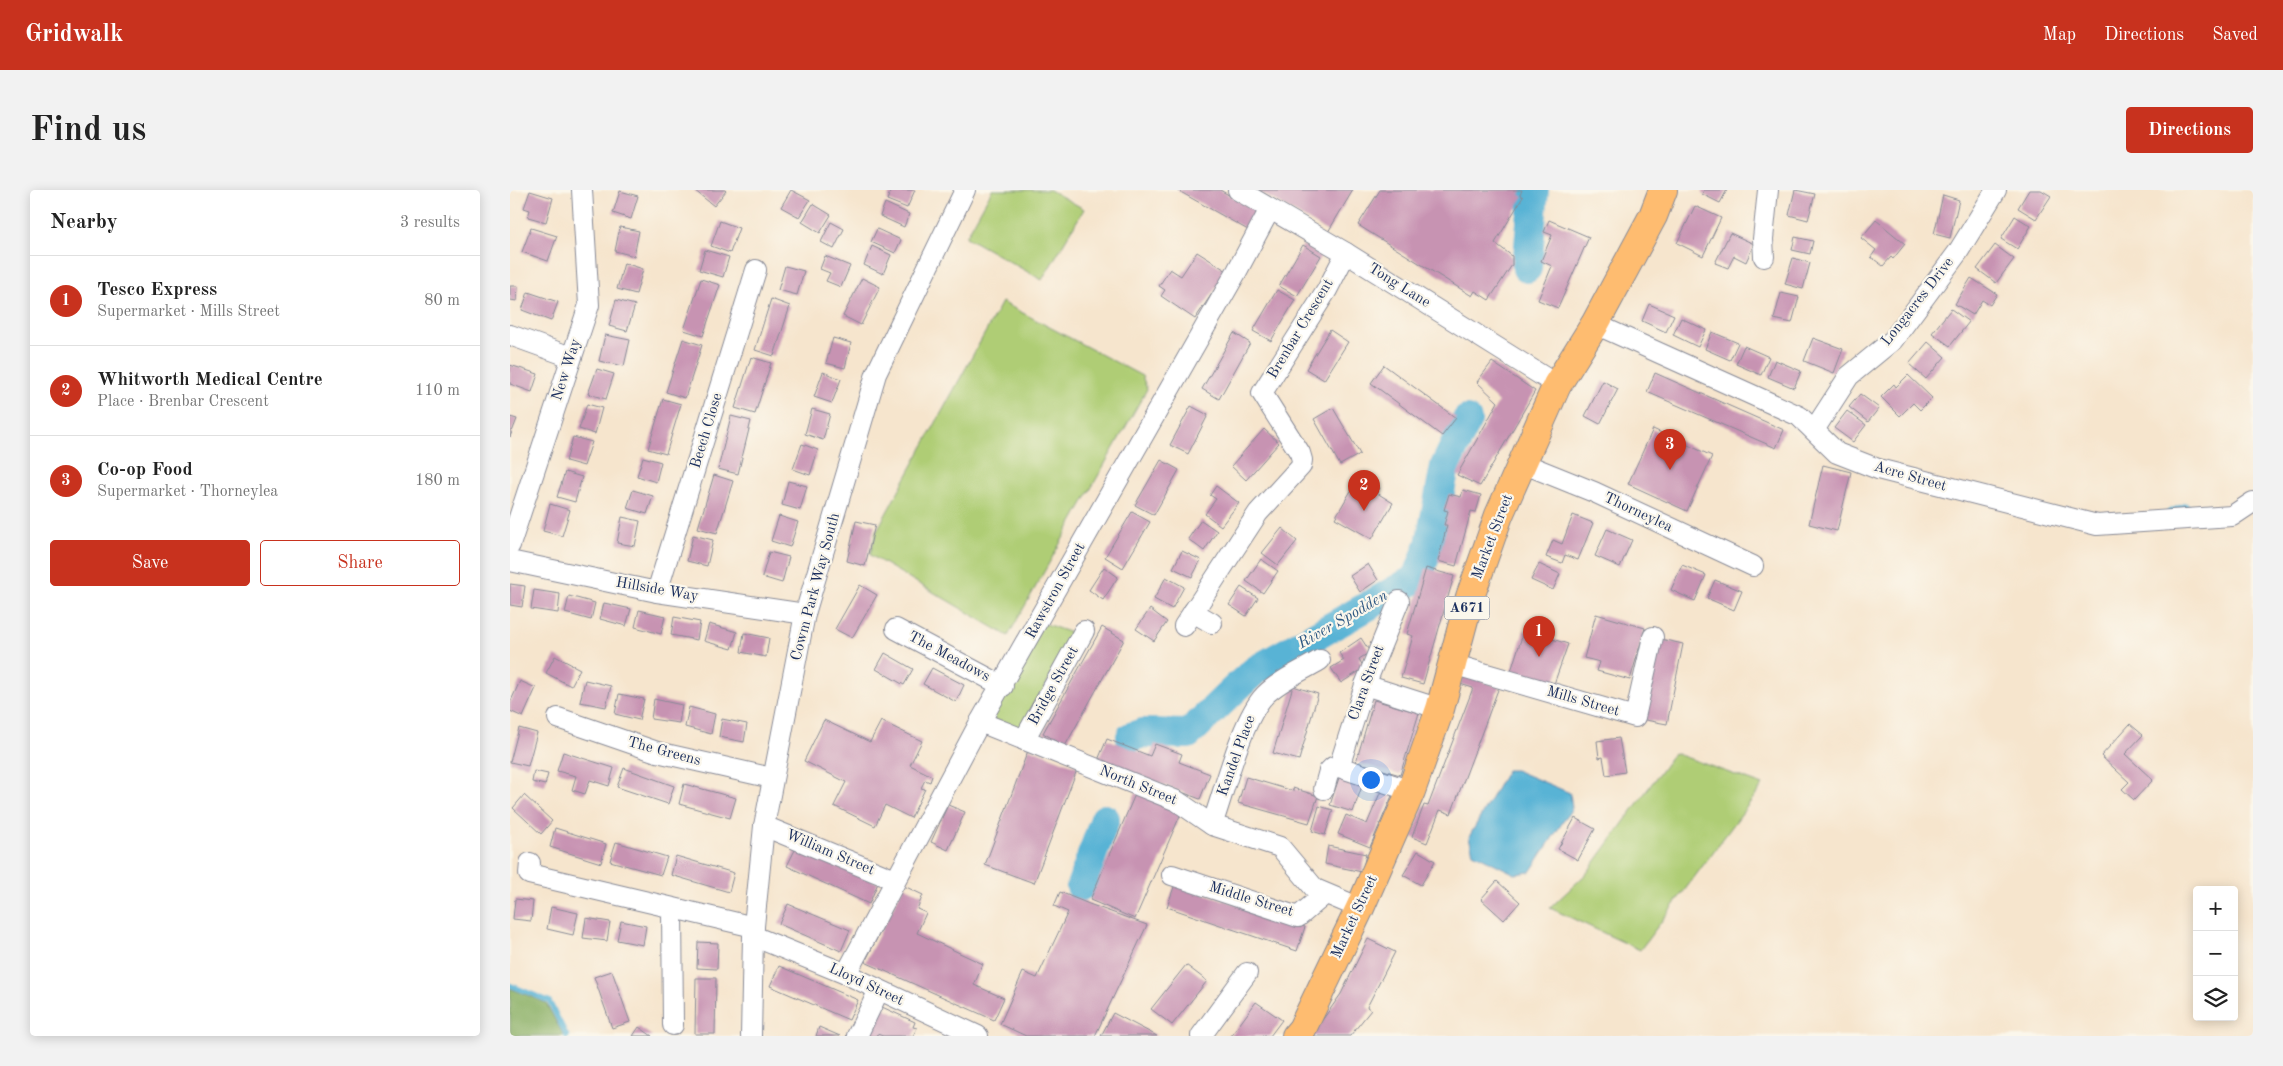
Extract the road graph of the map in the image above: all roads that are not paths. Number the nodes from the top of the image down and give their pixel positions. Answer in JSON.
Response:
{"nodes":[{"id":1,"x":582,"y":190,"type":"edge"},
{"id":2,"x":965,"y":190,"type":"edge"},
{"id":3,"x":1238,"y":190,"type":"edge"},
{"id":4,"x":1663,"y":190,"type":"edge"},
{"id":5,"x":1768,"y":190,"type":"edge"},
{"id":6,"x":1996,"y":190,"type":"edge"},
{"id":7,"x":1270,"y":209,"type":"junction"},
{"id":8,"x":1346,"y":253,"type":"junction"},
{"id":9,"x":1764,"y":256,"type":"dead end"},
{"id":10,"x":756,"y":270,"type":"dead end"},
{"id":11,"x":1595,"y":324,"type":"junction"},
{"id":12,"x":510,"y":335,"type":"edge"},
{"id":13,"x":571,"y":357,"type":"junction"},
{"id":14,"x":1557,"y":386,"type":"junction"},
{"id":15,"x":1814,"y":430,"type":"junction"},
{"id":16,"x":1522,"y":463,"type":"junction"},
{"id":17,"x":2253,"y":502,"type":"edge"},
{"id":18,"x":510,"y":545,"type":"edge"},
{"id":19,"x":510,"y":561,"type":"edge"},
{"id":20,"x":1753,"y":566,"type":"dead end"},
{"id":21,"x":657,"y":592,"type":"junction"},
{"id":22,"x":1399,"y":601,"type":"dead end"},
{"id":23,"x":805,"y":614,"type":"junction"},
{"id":24,"x":1212,"y":623,"type":"dead end"},
{"id":25,"x":896,"y":628,"type":"dead end"},
{"id":26,"x":1084,"y":631,"type":"dead end"},
{"id":27,"x":1652,"y":637,"type":"dead end"},
{"id":28,"x":1320,"y":660,"type":"dead end"},
{"id":29,"x":1452,"y":664,"type":"junction"},
{"id":30,"x":1365,"y":685,"type":"junction"},
{"id":31,"x":1002,"y":686,"type":"junction"},
{"id":32,"x":1440,"y":709,"type":"junction"},
{"id":33,"x":558,"y":718,"type":"dead end"},
{"id":34,"x":980,"y":722,"type":"junction"},
{"id":35,"x":1024,"y":740,"type":"junction"},
{"id":36,"x":1339,"y":767,"type":"junction"},
{"id":37,"x":772,"y":778,"type":"junction"},
{"id":38,"x":1324,"y":789,"type":"dead end"},
{"id":39,"x":1411,"y":790,"type":"junction"},
{"id":40,"x":1212,"y":825,"type":"junction"},
{"id":41,"x":764,"y":826,"type":"junction"},
{"id":42,"x":530,"y":863,"type":"dead end"},
{"id":43,"x":1172,"y":875,"type":"dead end"},
{"id":44,"x":895,"y":880,"type":"junction"},
{"id":45,"x":1324,"y":895,"type":"junction"},
{"id":46,"x":672,"y":908,"type":"junction"},
{"id":47,"x":1360,"y":908,"type":"junction"},
{"id":48,"x":754,"y":932,"type":"junction"},
{"id":49,"x":1246,"y":973,"type":"dead end"},
{"id":50,"x":846,"y":974,"type":"junction"},
{"id":51,"x":879,"y":990,"type":"junction"},
{"id":52,"x":673,"y":1025,"type":"dead end"},
{"id":53,"x":751,"y":1036,"type":"edge"},
{"id":54,"x":857,"y":1036,"type":"edge"},
{"id":55,"x":978,"y":1036,"type":"edge"},
{"id":56,"x":1201,"y":1036,"type":"edge"},
{"id":57,"x":1296,"y":1036,"type":"edge"}],
"edges":[{"from":1,"to":13,"type":"street","name":"New Way"},
{"from":2,"to":23,"type":"street","name":"Cowm Park Way South"},
{"from":3,"to":7,"type":"street","name":"Tong Lane"},
{"from":4,"to":11,"type":"main road","name":"Market Street","number":"A671"},
{"from":5,"to":9,"type":"street"},
{"from":6,"to":15,"type":"street","name":"Longacres Drive"},
{"from":7,"to":8,"type":"street","name":"Tong Lane"},
{"from":7,"to":31,"type":"street","name":"Rawstron Street"},
{"from":8,"to":14,"type":"street","name":"Tong Lane"},
{"from":8,"to":24,"type":"street","name":"Brenbar Crescent"},
{"from":10,"to":21,"type":"street","name":"Beech Close"},
{"from":11,"to":14,"type":"main road","name":"Market Street","number":"A671"},
{"from":11,"to":15,"type":"street","name":"Acre Street"},
{"from":12,"to":13,"type":"street"},
{"from":13,"to":18,"type":"street","name":"New Way"},
{"from":14,"to":16,"type":"main road","name":"Market Street","number":"A671"},
{"from":15,"to":17,"type":"street","name":"Acre Street"},
{"from":16,"to":20,"type":"street","name":"Thorneylea"},
{"from":16,"to":29,"type":"main road","name":"Market Street","number":"A671"},
{"from":19,"to":21,"type":"street","name":"Hillside Way"},
{"from":21,"to":23,"type":"street","name":"Hillside Way"},
{"from":22,"to":30,"type":"street","name":"Clara Street"},
{"from":23,"to":37,"type":"street","name":"Cowm Park Way South"},
{"from":25,"to":31,"type":"street","name":"The Meadows"},
{"from":26,"to":35,"type":"street","name":"Bridge Street"},
{"from":27,"to":29,"type":"street","name":"Mills Street"},
{"from":28,"to":40,"type":"street","name":"Kandel Place"},
{"from":29,"to":32,"type":"main road","name":"Market Street","number":"A671"},
{"from":30,"to":32,"type":"street"},
{"from":30,"to":36,"type":"street","name":"Clara Street"},
{"from":31,"to":34,"type":"street","name":"Rawstron Street"},
{"from":32,"to":39,"type":"main road","name":"Market Street","number":"A671"},
{"from":33,"to":37,"type":"street","name":"The Greens"},
{"from":34,"to":35,"type":"street","name":"North Street"},
{"from":34,"to":44,"type":"street","name":"Rawstron Street"},
{"from":35,"to":40,"type":"street","name":"North Street"},
{"from":36,"to":38,"type":"street"},
{"from":36,"to":39,"type":"street"},
{"from":37,"to":41,"type":"street","name":"Cowm Park Way South"},
{"from":39,"to":47,"type":"main road","name":"Market Street","number":"A671"},
{"from":40,"to":45,"type":"street","name":"North Street"},
{"from":41,"to":44,"type":"street","name":"William Street"},
{"from":41,"to":48,"type":"street","name":"Cowm Park Way South"},
{"from":42,"to":46,"type":"street","name":"Lloyd Street"},
{"from":43,"to":45,"type":"street","name":"Middle Street"},
{"from":44,"to":50,"type":"street","name":"Rawstron Street"},
{"from":45,"to":47,"type":"street","name":"North Street"},
{"from":46,"to":48,"type":"street","name":"Lloyd Street"},
{"from":46,"to":52,"type":"street"},
{"from":47,"to":57,"type":"main road","name":"Market Street","number":"A671"},
{"from":48,"to":50,"type":"street","name":"Lloyd Street"},
{"from":48,"to":53,"type":"street","name":"Cowm Park Way South"},
{"from":49,"to":56,"type":"street"},
{"from":50,"to":51,"type":"street","name":"Lloyd Street"},
{"from":51,"to":54,"type":"street"},
{"from":51,"to":55,"type":"street","name":"Lloyd Street"}]}
